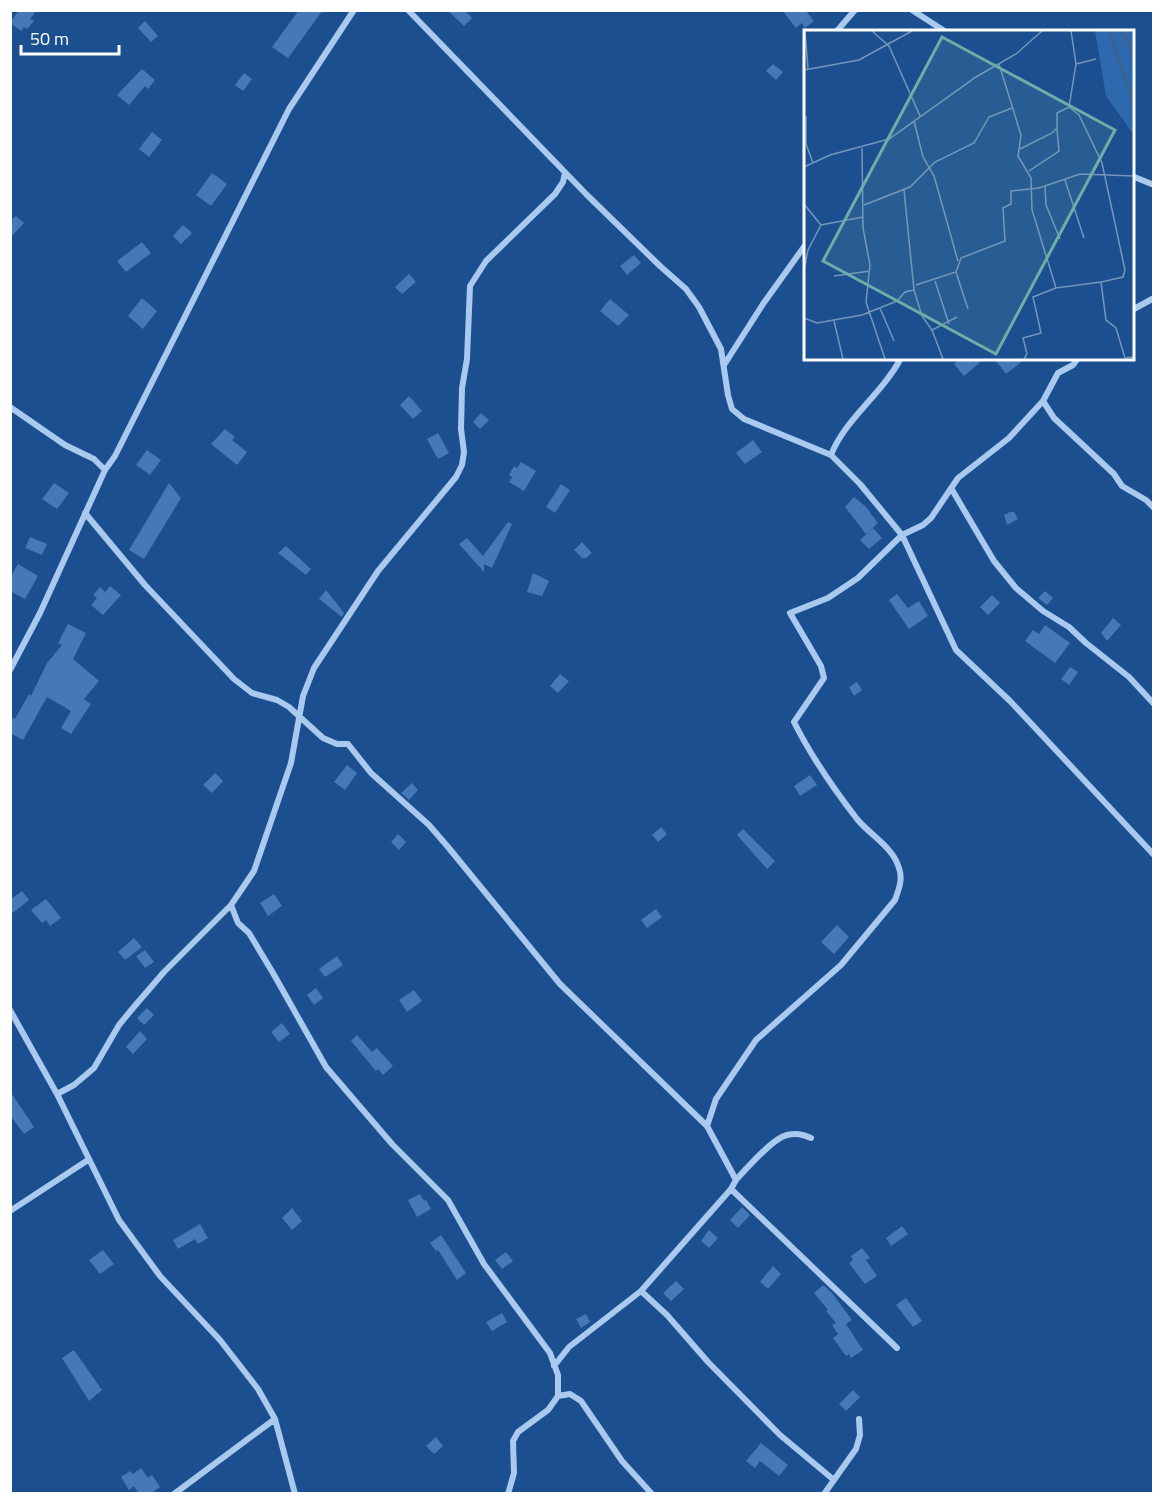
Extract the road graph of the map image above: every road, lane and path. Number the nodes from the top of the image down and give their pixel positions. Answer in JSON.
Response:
{"nodes":[{"id":1,"x":354,"y":10,"type":"edge"},
{"id":2,"x":408,"y":10,"type":"edge"},
{"id":3,"x":855,"y":10,"type":"edge"},
{"id":4,"x":912,"y":10,"type":"edge"},
{"id":5,"x":838,"y":30,"type":"edge"},
{"id":6,"x":943,"y":30,"type":"edge"},
{"id":7,"x":566,"y":173,"type":"junction"},
{"id":8,"x":1134,"y":177,"type":"edge"},
{"id":9,"x":1154,"y":185,"type":"edge"},
{"id":10,"x":804,"y":247,"type":"edge"},
{"id":11,"x":1154,"y":298,"type":"edge"},
{"id":12,"x":1134,"y":309,"type":"edge"},
{"id":13,"x":900,"y":360,"type":"edge"},
{"id":14,"x":1077,"y":360,"type":"edge"},
{"id":15,"x":724,"y":365,"type":"junction"},
{"id":16,"x":1043,"y":401,"type":"junction"},
{"id":17,"x":10,"y":407,"type":"edge"},
{"id":18,"x":831,"y":456,"type":"junction"},
{"id":19,"x":105,"y":470,"type":"junction"},
{"id":20,"x":951,"y":488,"type":"junction"},
{"id":21,"x":1154,"y":508,"type":"edge"},
{"id":22,"x":85,"y":513,"type":"junction"},
{"id":23,"x":902,"y":535,"type":"junction"},
{"id":24,"x":10,"y":670,"type":"edge"},
{"id":25,"x":1154,"y":704,"type":"edge"},
{"id":26,"x":300,"y":718,"type":"junction"},
{"id":27,"x":1154,"y":855,"type":"edge"},
{"id":28,"x":231,"y":905,"type":"junction"},
{"id":29,"x":10,"y":1010,"type":"edge"},
{"id":30,"x":57,"y":1094,"type":"junction"},
{"id":31,"x":707,"y":1126,"type":"junction"},
{"id":32,"x":811,"y":1138,"type":"dead end"},
{"id":33,"x":88,"y":1160,"type":"junction"},
{"id":34,"x":736,"y":1180,"type":"junction"},
{"id":35,"x":730,"y":1189,"type":"junction"},
{"id":36,"x":10,"y":1211,"type":"edge"},
{"id":37,"x":641,"y":1291,"type":"junction"},
{"id":38,"x":897,"y":1348,"type":"dead end"},
{"id":39,"x":554,"y":1365,"type":"junction"},
{"id":40,"x":558,"y":1396,"type":"junction"},
{"id":41,"x":275,"y":1419,"type":"junction"},
{"id":42,"x":859,"y":1419,"type":"dead end"},
{"id":43,"x":834,"y":1480,"type":"junction"},
{"id":44,"x":174,"y":1494,"type":"edge"},
{"id":45,"x":295,"y":1494,"type":"edge"},
{"id":46,"x":508,"y":1494,"type":"edge"},
{"id":47,"x":652,"y":1494,"type":"edge"},
{"id":48,"x":824,"y":1494,"type":"edge"}],
"edges":[{"from":1,"to":19,"type":"street"},
{"from":2,"to":7,"type":"street"},
{"from":3,"to":5,"type":"street"},
{"from":4,"to":6,"type":"street"},
{"from":7,"to":15,"type":"street"},
{"from":7,"to":26,"type":"street"},
{"from":8,"to":9,"type":"street"},
{"from":10,"to":15,"type":"street"},
{"from":11,"to":12,"type":"street"},
{"from":13,"to":18,"type":"street"},
{"from":14,"to":16,"type":"street"},
{"from":15,"to":18,"type":"street"},
{"from":16,"to":20,"type":"street"},
{"from":16,"to":21,"type":"street"},
{"from":17,"to":19,"type":"street"},
{"from":18,"to":23,"type":"street"},
{"from":19,"to":22,"type":"street"},
{"from":20,"to":23,"type":"street"},
{"from":20,"to":25,"type":"street"},
{"from":22,"to":24,"type":"street"},
{"from":22,"to":26,"type":"street"},
{"from":23,"to":27,"type":"street"},
{"from":23,"to":31,"type":"street"},
{"from":26,"to":28,"type":"street"},
{"from":26,"to":31,"type":"street"},
{"from":28,"to":30,"type":"street"},
{"from":28,"to":39,"type":"street"},
{"from":29,"to":30,"type":"street"},
{"from":30,"to":33,"type":"street"},
{"from":31,"to":34,"type":"street"},
{"from":32,"to":34,"type":"street"},
{"from":33,"to":36,"type":"street"},
{"from":33,"to":41,"type":"street"},
{"from":34,"to":35,"type":"street"},
{"from":35,"to":37,"type":"street"},
{"from":35,"to":38,"type":"street"},
{"from":37,"to":39,"type":"street"},
{"from":37,"to":43,"type":"street"},
{"from":39,"to":40,"type":"street"},
{"from":40,"to":46,"type":"street"},
{"from":40,"to":47,"type":"street"},
{"from":41,"to":44,"type":"street"},
{"from":41,"to":45,"type":"street"},
{"from":42,"to":43,"type":"street"},
{"from":43,"to":48,"type":"street"}]}
